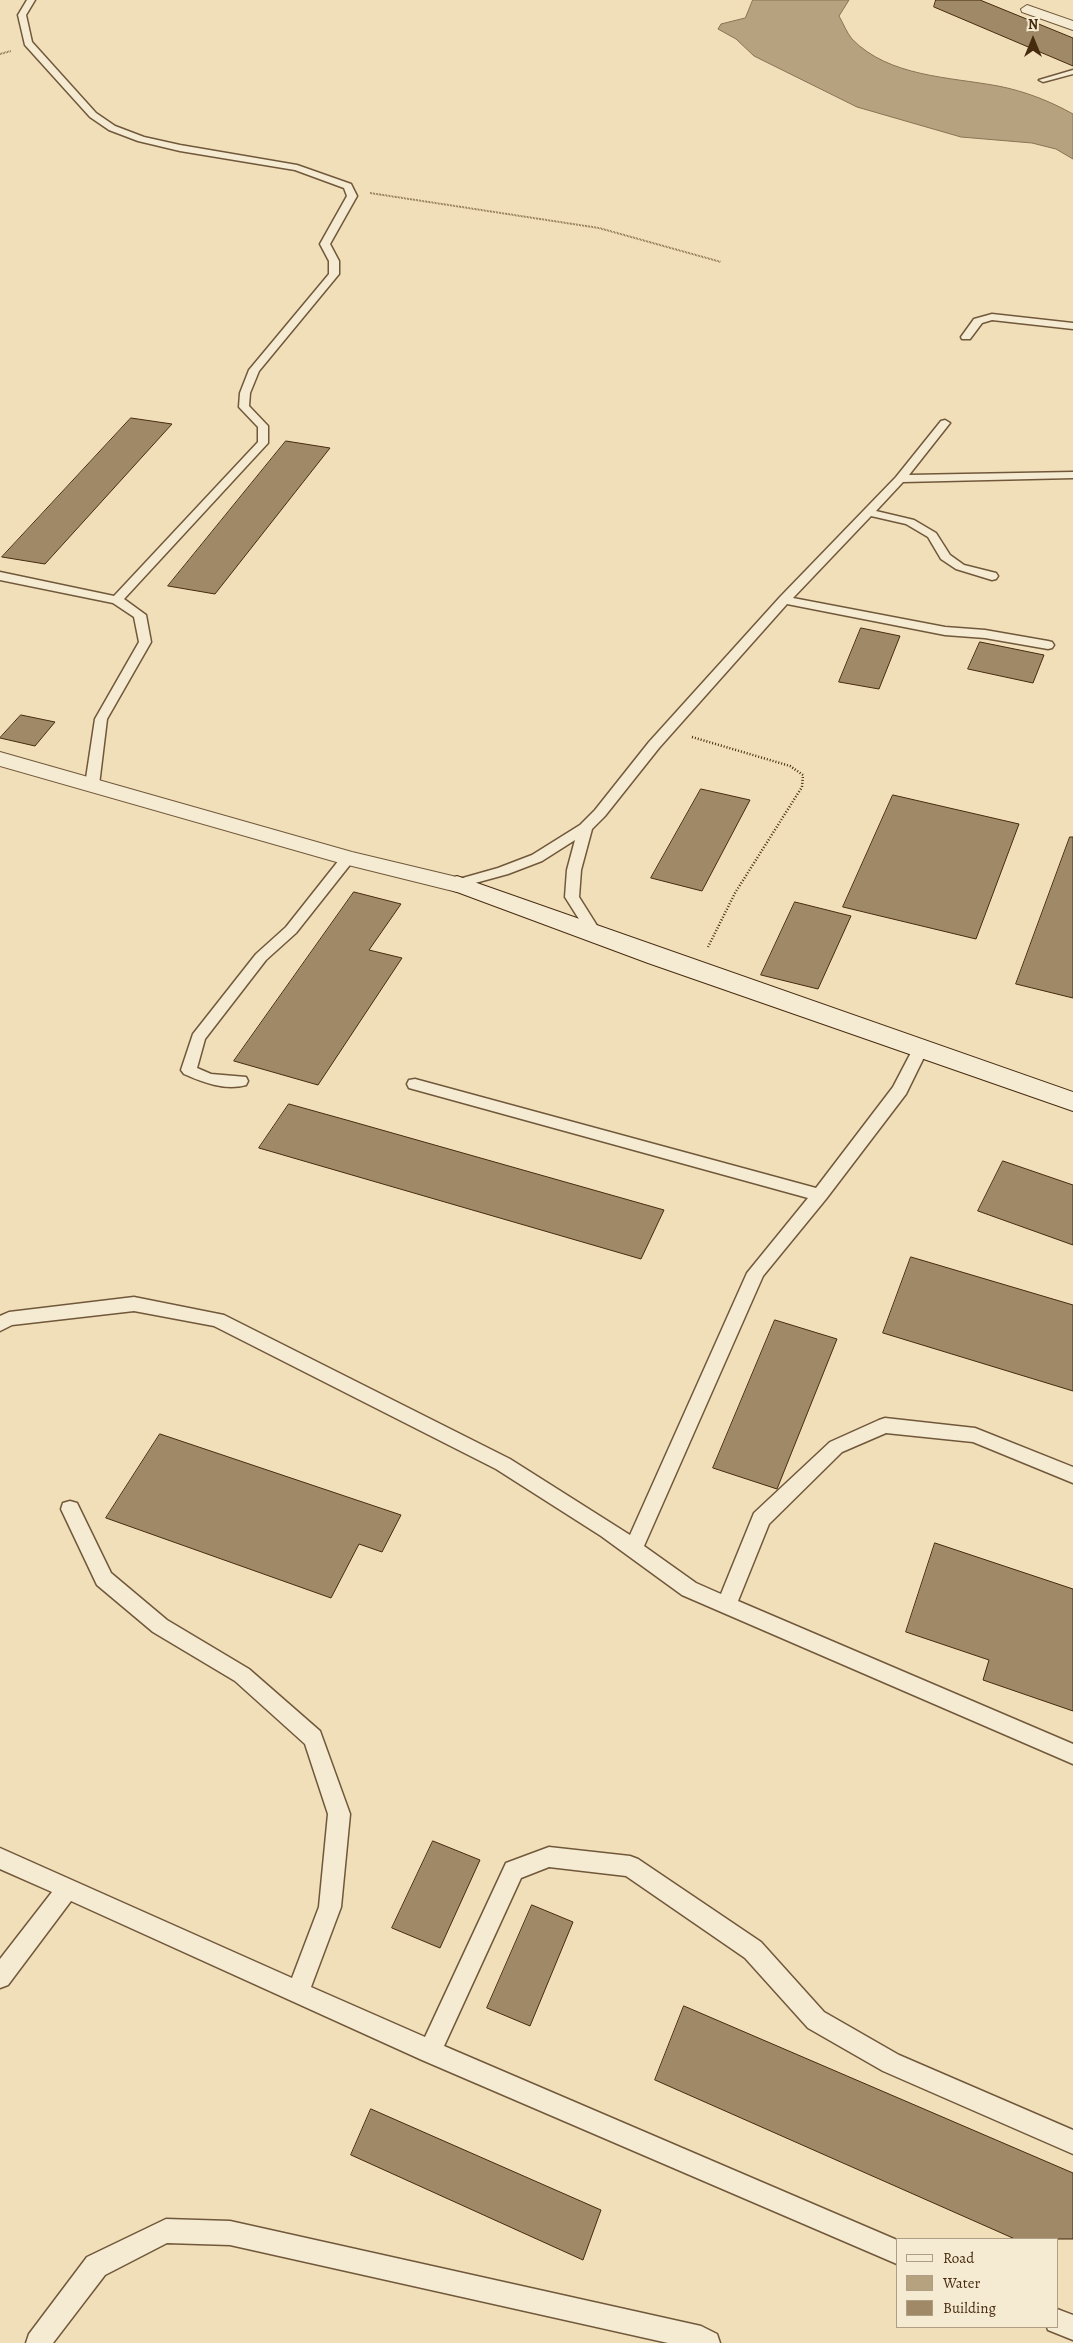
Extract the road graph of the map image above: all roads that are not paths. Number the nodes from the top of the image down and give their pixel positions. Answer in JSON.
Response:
{"nodes":[{"id":1,"x":31,"y":0,"type":"edge"},
{"id":2,"x":1027,"y":10,"type":"dead end"},
{"id":3,"x":1073,"y":26,"type":"edge"},
{"id":4,"x":1073,"y":72,"type":"edge"},
{"id":5,"x":1043,"y":80,"type":"dead end"},
{"id":6,"x":1073,"y":326,"type":"edge"},
{"id":7,"x":966,"y":336,"type":"dead end"},
{"id":8,"x":945,"y":423,"type":"dead end"},
{"id":9,"x":1073,"y":475,"type":"edge"},
{"id":10,"x":900,"y":479,"type":"junction"},
{"id":11,"x":868,"y":512,"type":"junction"},
{"id":12,"x":0,"y":576,"type":"edge"},
{"id":13,"x":992,"y":576,"type":"dead end"},
{"id":14,"x":117,"y":600,"type":"junction"},
{"id":15,"x":784,"y":600,"type":"junction"},
{"id":16,"x":1048,"y":645,"type":"dead end"},
{"id":17,"x":0,"y":758,"type":"edge"},
{"id":18,"x":92,"y":785,"type":"junction"},
{"id":19,"x":585,"y":828,"type":"junction"},
{"id":20,"x":348,"y":858,"type":"junction"},
{"id":21,"x":458,"y":884,"type":"junction"},
{"id":22,"x":594,"y":932,"type":"junction"},
{"id":23,"x":922,"y":1047,"type":"junction"},
{"id":24,"x":240,"y":1081,"type":"dead end"},
{"id":25,"x":415,"y":1084,"type":"dead end"},
{"id":26,"x":1073,"y":1102,"type":"edge"},
{"id":27,"x":820,"y":1195,"type":"junction"},
{"id":28,"x":0,"y":1324,"type":"edge"},
{"id":29,"x":1073,"y":1475,"type":"edge"},
{"id":30,"x":70,"y":1509,"type":"dead end"},
{"id":31,"x":633,"y":1549,"type":"junction"},
{"id":32,"x":727,"y":1604,"type":"junction"},
{"id":33,"x":1073,"y":1754,"type":"edge"},
{"id":34,"x":0,"y":1858,"type":"edge"},
{"id":35,"x":68,"y":1888,"type":"junction"},
{"id":36,"x":0,"y":1978,"type":"edge"},
{"id":37,"x":298,"y":1992,"type":"junction"},
{"id":38,"x":430,"y":2052,"type":"junction"},
{"id":39,"x":1073,"y":2142,"type":"edge"},
{"id":40,"x":896,"y":2252,"type":"edge"},
{"id":41,"x":1058,"y":2321,"type":"edge"},
{"id":42,"x":1073,"y":2328,"type":"edge"},
{"id":43,"x":38,"y":2343,"type":"edge"},
{"id":44,"x":708,"y":2343,"type":"edge"}],
"edges":[{"from":1,"to":14,"type":"lane"},
{"from":2,"to":3,"type":"street"},
{"from":4,"to":5,"type":"lane"},
{"from":6,"to":7,"type":"lane"},
{"from":8,"to":10,"type":"lane"},
{"from":9,"to":10,"type":"lane"},
{"from":10,"to":11,"type":"lane"},
{"from":11,"to":13,"type":"lane"},
{"from":11,"to":15,"type":"lane"},
{"from":12,"to":14,"type":"lane"},
{"from":14,"to":18,"type":"lane"},
{"from":15,"to":16,"type":"lane"},
{"from":15,"to":19,"type":"lane"},
{"from":17,"to":18,"type":"street"},
{"from":18,"to":20,"type":"street"},
{"from":19,"to":21,"type":"lane"},
{"from":19,"to":22,"type":"lane"},
{"from":20,"to":21,"type":"street"},
{"from":20,"to":24,"type":"lane"},
{"from":21,"to":22,"type":"street"},
{"from":22,"to":23,"type":"street"},
{"from":23,"to":26,"type":"street"},
{"from":23,"to":27,"type":"lane"},
{"from":25,"to":27,"type":"lane"},
{"from":27,"to":31,"type":"lane"},
{"from":28,"to":31,"type":"lane"},
{"from":29,"to":32,"type":"lane"},
{"from":30,"to":37,"type":"lane"},
{"from":31,"to":32,"type":"lane"},
{"from":32,"to":33,"type":"lane"},
{"from":34,"to":35,"type":"lane"},
{"from":35,"to":36,"type":"lane"},
{"from":35,"to":37,"type":"lane"},
{"from":37,"to":38,"type":"lane"},
{"from":38,"to":39,"type":"lane"},
{"from":38,"to":40,"type":"lane"},
{"from":41,"to":42,"type":"lane"},
{"from":43,"to":44,"type":"lane"}]}
